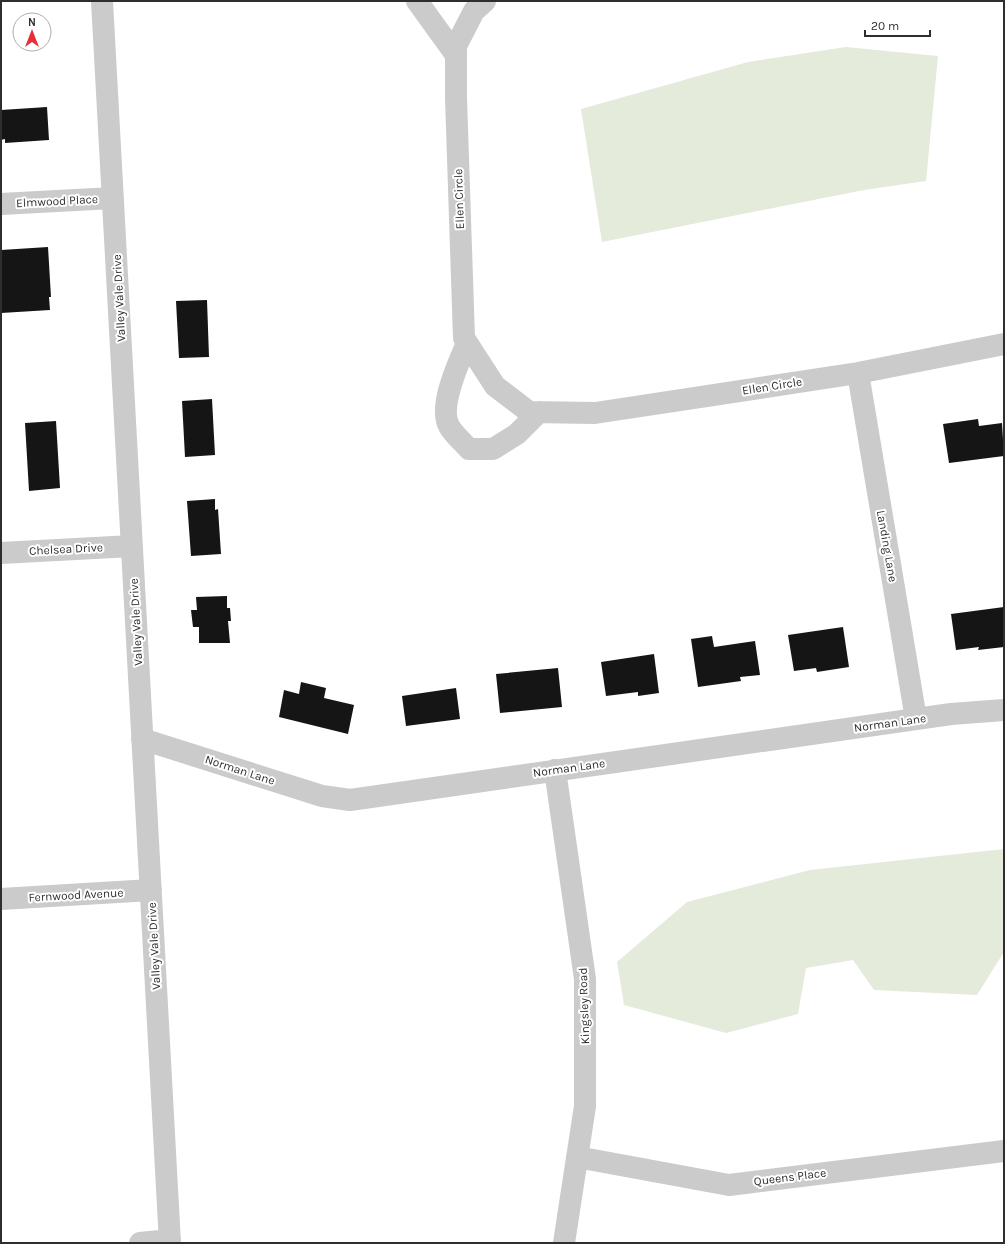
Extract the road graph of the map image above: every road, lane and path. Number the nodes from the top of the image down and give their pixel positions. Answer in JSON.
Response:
{"nodes":[{"id":1,"x":102,"y":1,"type":"edge"},
{"id":2,"x":416,"y":1,"type":"edge"},
{"id":3,"x":485,"y":1,"type":"edge"},
{"id":4,"x":456,"y":55,"type":"junction"},
{"id":5,"x":113,"y":198,"type":"junction"},
{"id":6,"x":1,"y":204,"type":"edge"},
{"id":7,"x":467,"y":343,"type":"junction"},
{"id":8,"x":1004,"y":344,"type":"edge"},
{"id":9,"x":858,"y":373,"type":"junction"},
{"id":10,"x":539,"y":412,"type":"junction"},
{"id":11,"x":132,"y":546,"type":"junction"},
{"id":12,"x":1,"y":553,"type":"edge"},
{"id":13,"x":1004,"y":710,"type":"edge"},
{"id":14,"x":916,"y":719,"type":"junction"},
{"id":15,"x":142,"y":739,"type":"junction"},
{"id":16,"x":555,"y":770,"type":"junction"},
{"id":17,"x":150,"y":890,"type":"junction"},
{"id":18,"x":1,"y":899,"type":"edge"},
{"id":19,"x":1004,"y":1151,"type":"edge"},
{"id":20,"x":577,"y":1157,"type":"junction"},
{"id":21,"x":170,"y":1242,"type":"edge"},
{"id":22,"x":140,"y":1243,"type":"edge"},
{"id":23,"x":564,"y":1243,"type":"edge"}],
"edges":[{"from":1,"to":5,"type":"street","name":"Valley Vale Drive"},
{"from":2,"to":4,"type":"street"},
{"from":3,"to":4,"type":"street","name":"Ellen Circle"},
{"from":4,"to":7,"type":"street","name":"Ellen Circle"},
{"from":5,"to":6,"type":"street","name":"Elmwood Place"},
{"from":5,"to":11,"type":"street","name":"Valley Vale Drive"},
{"from":7,"to":10,"type":"street","name":"Ellen Circle"},
{"from":7,"to":10,"type":"street"},
{"from":8,"to":9,"type":"street","name":"Ellen Circle"},
{"from":9,"to":10,"type":"street","name":"Ellen Circle"},
{"from":9,"to":14,"type":"street","name":"Landing Lane"},
{"from":11,"to":12,"type":"street","name":"Chelsea Drive"},
{"from":11,"to":15,"type":"street","name":"Valley Vale Drive"},
{"from":13,"to":14,"type":"street","name":"Norman Lane"},
{"from":14,"to":16,"type":"street","name":"Norman Lane"},
{"from":15,"to":16,"type":"street","name":"Norman Lane"},
{"from":15,"to":17,"type":"street","name":"Valley Vale Drive"},
{"from":16,"to":20,"type":"street","name":"Kingsley Road"},
{"from":17,"to":18,"type":"street","name":"Fernwood Avenue"},
{"from":17,"to":21,"type":"street","name":"Valley Vale Drive"},
{"from":19,"to":20,"type":"street","name":"Queens Place"},
{"from":20,"to":23,"type":"street","name":"Kingsley Road"},
{"from":21,"to":22,"type":"street"}]}
